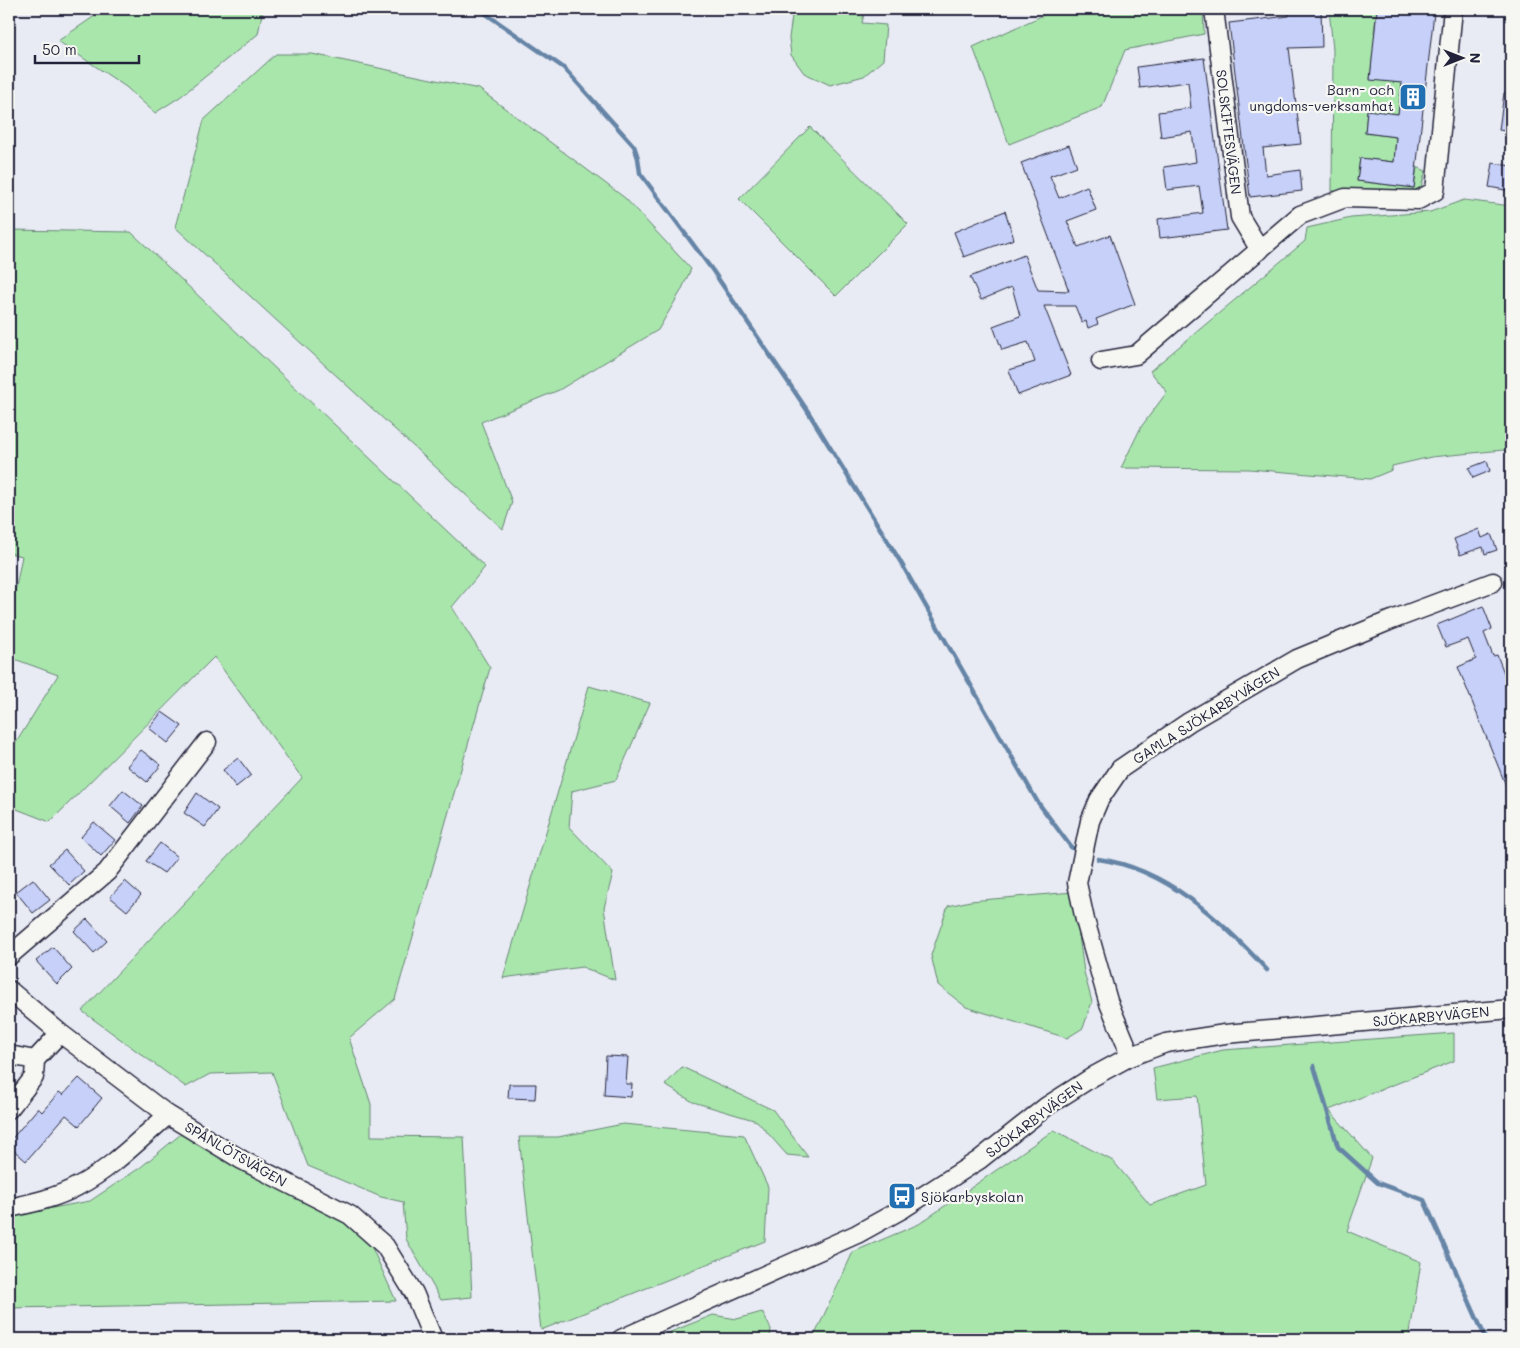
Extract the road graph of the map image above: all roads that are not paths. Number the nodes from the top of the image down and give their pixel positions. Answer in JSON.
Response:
{"nodes":[{"id":1,"x":1214,"y":9,"type":"edge"},
{"id":2,"x":1453,"y":9,"type":"edge"},
{"id":3,"x":1260,"y":250,"type":"junction"},
{"id":4,"x":1101,"y":361,"type":"dead end"},
{"id":5,"x":1493,"y":582,"type":"dead end"},
{"id":6,"x":207,"y":742,"type":"dead end"},
{"id":7,"x":9,"y":956,"type":"edge"},
{"id":8,"x":9,"y":990,"type":"edge"},
{"id":9,"x":1511,"y":1009,"type":"edge"},
{"id":10,"x":60,"y":1033,"type":"junction"},
{"id":11,"x":9,"y":1055,"type":"edge"},
{"id":12,"x":1129,"y":1057,"type":"junction"},
{"id":13,"x":35,"y":1060,"type":"junction"},
{"id":14,"x":9,"y":1109,"type":"edge"},
{"id":15,"x":168,"y":1115,"type":"junction"},
{"id":16,"x":9,"y":1208,"type":"edge"},
{"id":17,"x":433,"y":1339,"type":"edge"},
{"id":18,"x":620,"y":1339,"type":"edge"}],
"edges":[{"from":1,"to":3,"type":"street","name":"SOLSKIFTESVÄGEN"},
{"from":2,"to":3,"type":"street"},
{"from":3,"to":4,"type":"street"},
{"from":5,"to":12,"type":"street","name":"GAMLA SJÖKARBYVÄGEN"},
{"from":6,"to":7,"type":"street"},
{"from":8,"to":10,"type":"street","name":"SPÅNLÖTSVÄGEN"},
{"from":9,"to":12,"type":"street","name":"SJÖKARBYVÄGEN"},
{"from":10,"to":13,"type":"street"},
{"from":10,"to":15,"type":"street","name":"SPÅNLÖTSVÄGEN"},
{"from":11,"to":13,"type":"street"},
{"from":12,"to":18,"type":"street","name":"SJÖKARBYVÄGEN"},
{"from":13,"to":14,"type":"street"},
{"from":15,"to":16,"type":"street"},
{"from":15,"to":17,"type":"street","name":"SPÅNLÖTSVÄGEN"}]}
